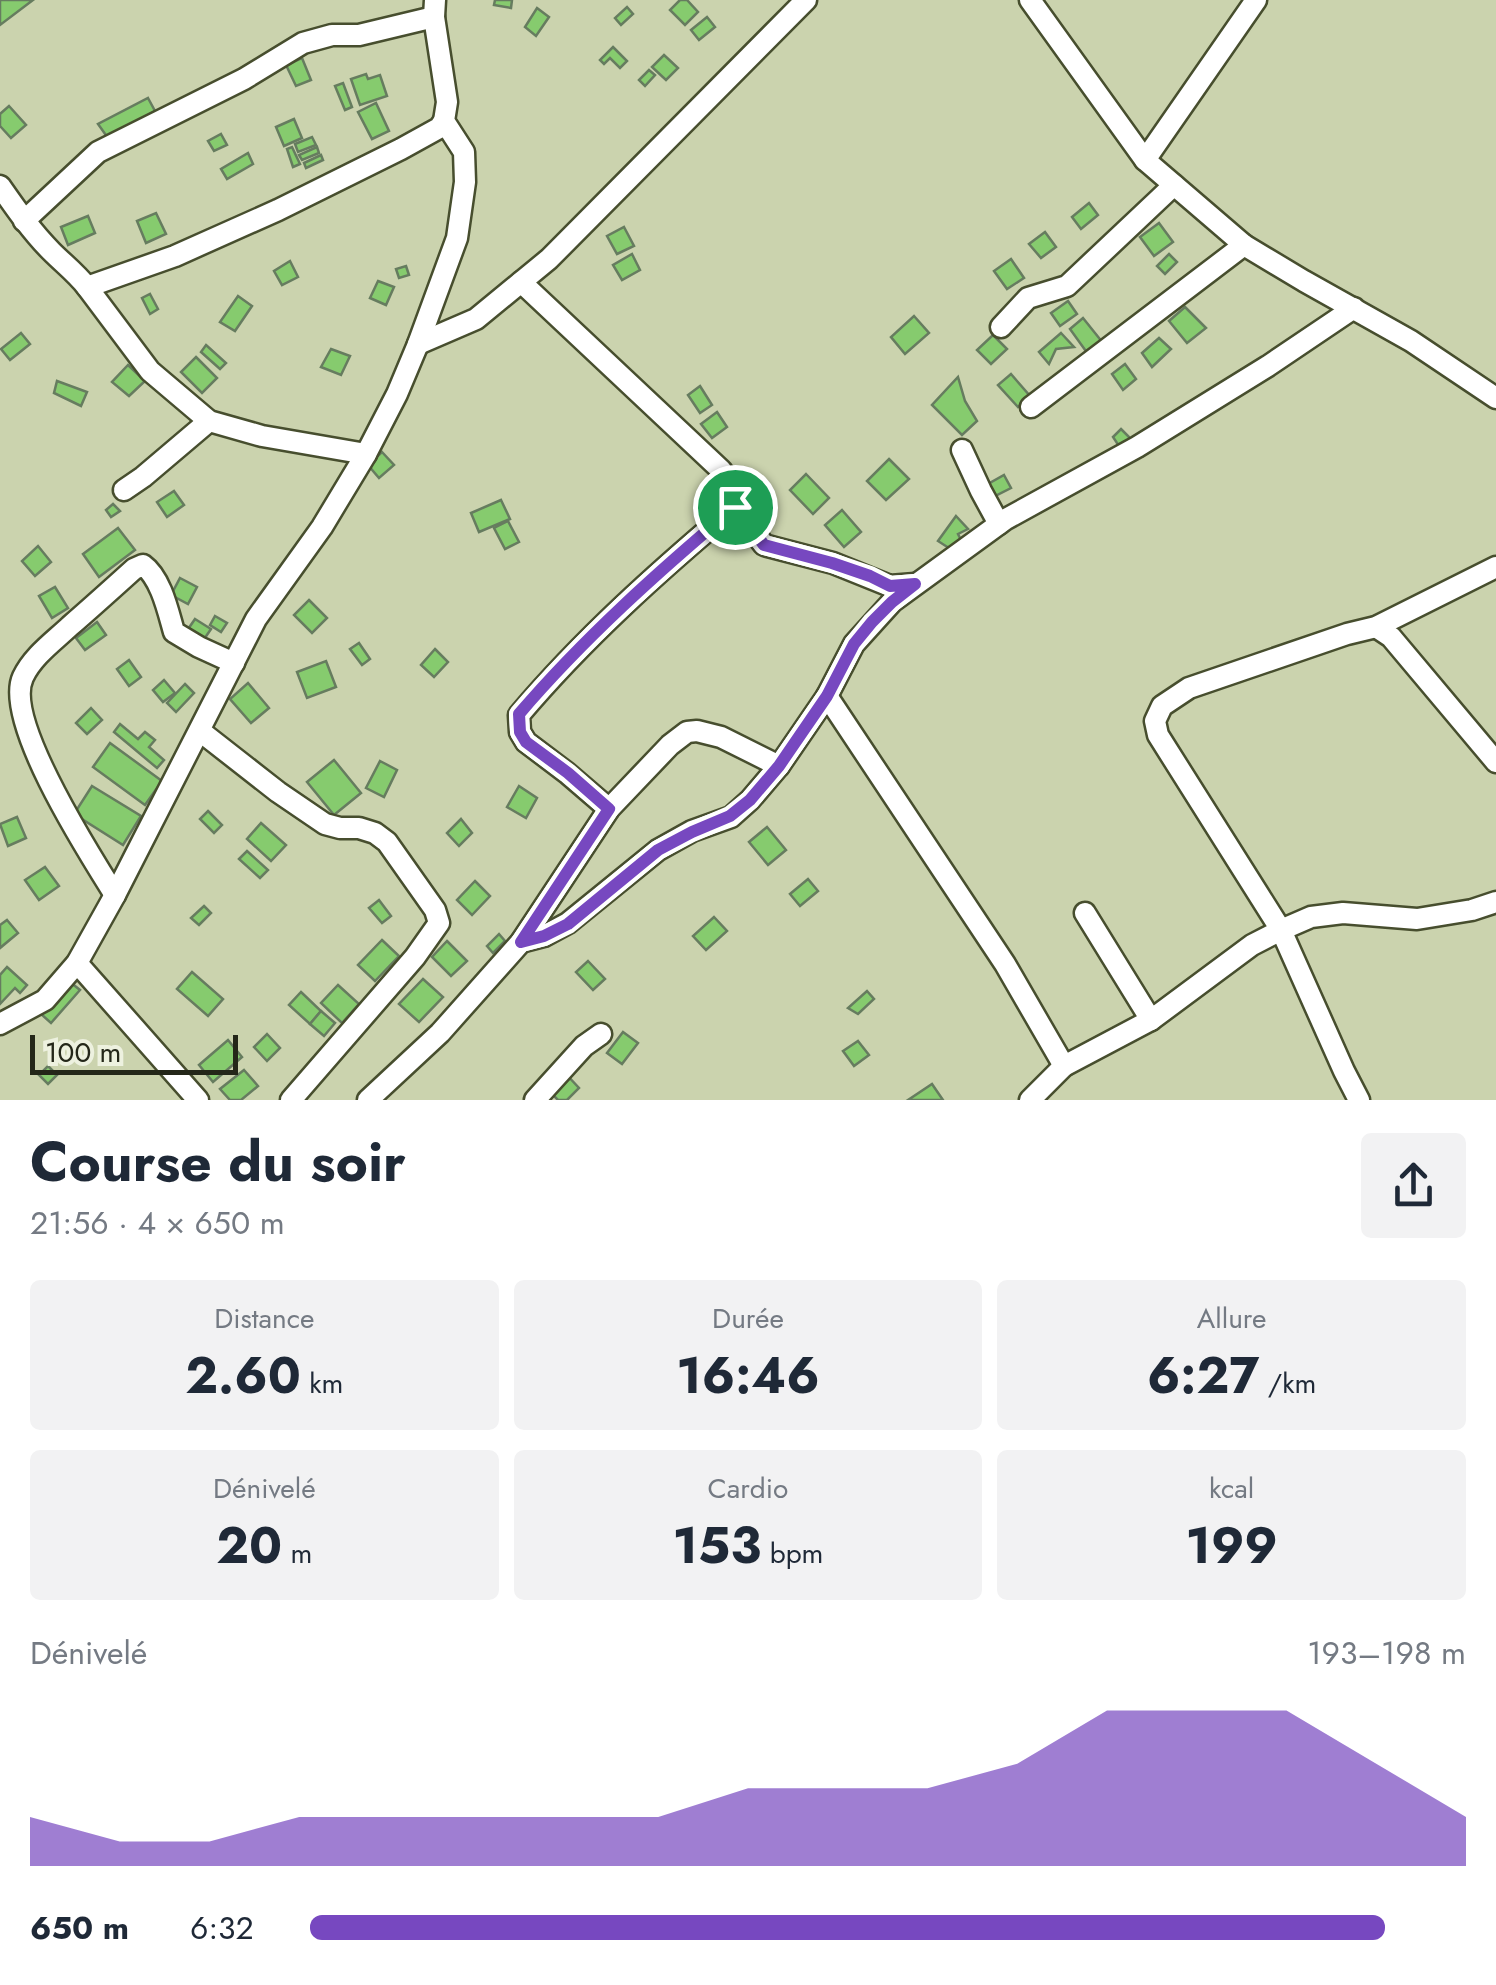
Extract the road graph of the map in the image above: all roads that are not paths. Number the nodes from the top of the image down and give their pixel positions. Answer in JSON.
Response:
{"nodes":[{"id":1,"x":806,"y":0,"type":"edge"},
{"id":2,"x":1030,"y":0,"type":"edge"},
{"id":3,"x":1256,"y":0,"type":"edge"},
{"id":4,"x":434,"y":8,"type":"edge"},
{"id":5,"x":444,"y":122,"type":"junction"},
{"id":6,"x":1145,"y":160,"type":"junction"},
{"id":7,"x":1174,"y":185,"type":"junction"},
{"id":8,"x":0,"y":186,"type":"edge"},
{"id":9,"x":24,"y":221,"type":"junction"},
{"id":10,"x":1244,"y":246,"type":"junction"},
{"id":11,"x":521,"y":282,"type":"junction"},
{"id":12,"x":87,"y":287,"type":"junction"},
{"id":13,"x":1354,"y":308,"type":"junction"},
{"id":14,"x":1001,"y":327,"type":"dead end"},
{"id":15,"x":418,"y":344,"type":"junction"},
{"id":16,"x":1496,"y":398,"type":"edge"},
{"id":17,"x":1032,"y":407,"type":"dead end"},
{"id":18,"x":209,"y":421,"type":"junction"},
{"id":19,"x":962,"y":450,"type":"dead end"},
{"id":20,"x":366,"y":454,"type":"junction"},
{"id":21,"x":124,"y":490,"type":"dead end"},
{"id":22,"x":735,"y":507,"type":"junction"},
{"id":23,"x":999,"y":524,"type":"junction"},
{"id":24,"x":1496,"y":567,"type":"edge"},
{"id":25,"x":915,"y":584,"type":"junction"},
{"id":26,"x":1376,"y":626,"type":"junction"},
{"id":27,"x":234,"y":663,"type":"junction"},
{"id":28,"x":827,"y":696,"type":"junction"},
{"id":29,"x":200,"y":731,"type":"junction"},
{"id":30,"x":1496,"y":762,"type":"edge"},
{"id":31,"x":779,"y":766,"type":"junction"},
{"id":32,"x":609,"y":809,"type":"junction"},
{"id":33,"x":114,"y":895,"type":"junction"},
{"id":34,"x":1496,"y":902,"type":"edge"},
{"id":35,"x":1086,"y":913,"type":"dead end"},
{"id":36,"x":1281,"y":930,"type":"junction"},
{"id":37,"x":521,"y":942,"type":"junction"},
{"id":38,"x":77,"y":963,"type":"junction"},
{"id":39,"x":1151,"y":1020,"type":"junction"},
{"id":40,"x":0,"y":1024,"type":"edge"},
{"id":41,"x":601,"y":1034,"type":"dead end"},
{"id":42,"x":1064,"y":1066,"type":"junction"},
{"id":43,"x":198,"y":1100,"type":"edge"},
{"id":44,"x":292,"y":1100,"type":"edge"},
{"id":45,"x":368,"y":1100,"type":"edge"},
{"id":46,"x":535,"y":1100,"type":"edge"},
{"id":47,"x":1030,"y":1100,"type":"edge"},
{"id":48,"x":1359,"y":1100,"type":"edge"}],
"edges":[{"from":1,"to":11,"type":"street"},
{"from":2,"to":6,"type":"street"},
{"from":3,"to":6,"type":"street"},
{"from":4,"to":5,"type":"street"},
{"from":4,"to":9,"type":"street"},
{"from":5,"to":12,"type":"street"},
{"from":5,"to":15,"type":"street"},
{"from":6,"to":7,"type":"street"},
{"from":7,"to":10,"type":"street"},
{"from":7,"to":14,"type":"street"},
{"from":8,"to":9,"type":"street"},
{"from":9,"to":12,"type":"street"},
{"from":10,"to":13,"type":"street"},
{"from":10,"to":17,"type":"street"},
{"from":11,"to":15,"type":"street"},
{"from":11,"to":22,"type":"street"},
{"from":12,"to":18,"type":"street"},
{"from":13,"to":16,"type":"street"},
{"from":13,"to":23,"type":"street"},
{"from":15,"to":20,"type":"street"},
{"from":18,"to":20,"type":"street"},
{"from":18,"to":21,"type":"street"},
{"from":19,"to":23,"type":"street"},
{"from":20,"to":27,"type":"street"},
{"from":22,"to":25,"type":"street"},
{"from":22,"to":32,"type":"street"},
{"from":23,"to":25,"type":"street"},
{"from":24,"to":26,"type":"street"},
{"from":25,"to":28,"type":"street"},
{"from":26,"to":30,"type":"street"},
{"from":26,"to":36,"type":"street"},
{"from":27,"to":29,"type":"street"},
{"from":27,"to":33,"type":"street"},
{"from":28,"to":31,"type":"street"},
{"from":28,"to":42,"type":"street"},
{"from":29,"to":33,"type":"street"},
{"from":29,"to":44,"type":"street"},
{"from":31,"to":32,"type":"street"},
{"from":31,"to":37,"type":"street"},
{"from":32,"to":37,"type":"street"},
{"from":33,"to":38,"type":"street"},
{"from":34,"to":36,"type":"street"},
{"from":35,"to":39,"type":"street"},
{"from":36,"to":39,"type":"street"},
{"from":36,"to":48,"type":"street"},
{"from":37,"to":45,"type":"street"},
{"from":38,"to":40,"type":"street"},
{"from":38,"to":43,"type":"street"},
{"from":39,"to":42,"type":"street"},
{"from":41,"to":46,"type":"street"},
{"from":42,"to":47,"type":"street"}]}
